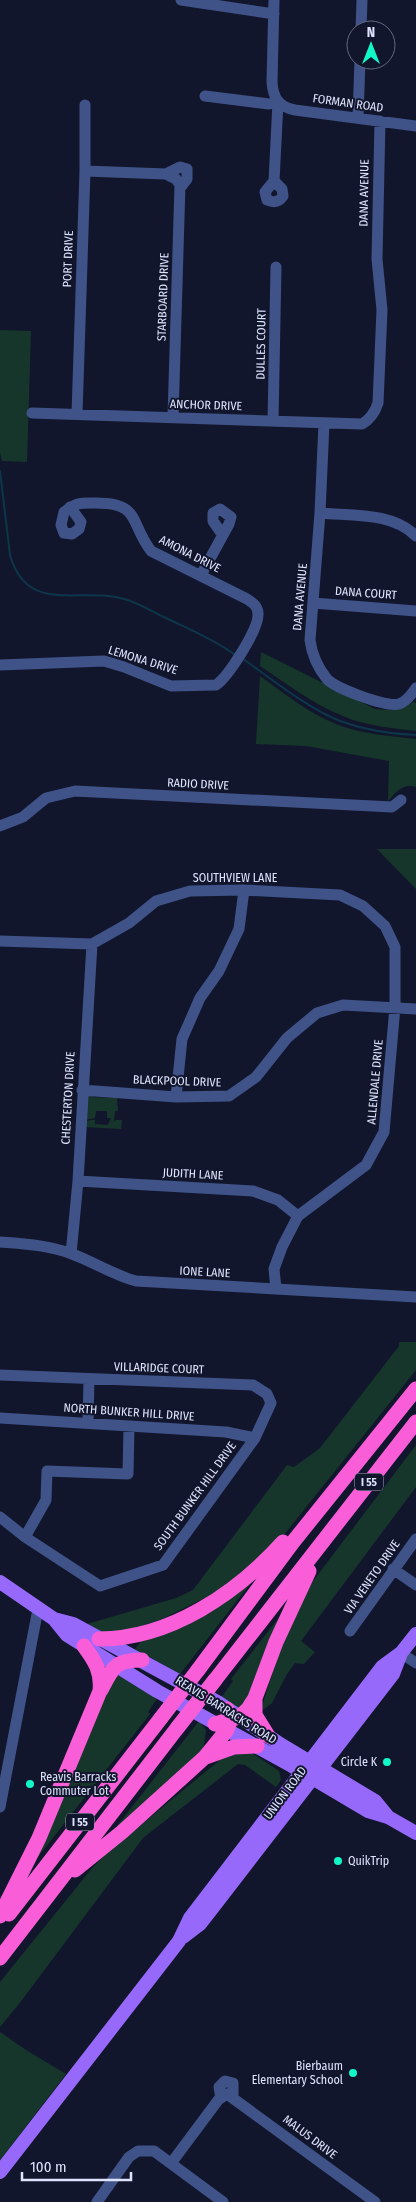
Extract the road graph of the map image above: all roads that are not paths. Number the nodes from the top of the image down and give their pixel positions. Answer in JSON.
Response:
{"nodes":[{"id":1,"x":181,"y":0,"type":"edge"},
{"id":2,"x":274,"y":0,"type":"edge"},
{"id":3,"x":362,"y":0,"type":"edge"},
{"id":4,"x":274,"y":14,"type":"junction"},
{"id":5,"x":361,"y":20,"type":"edge"},
{"id":6,"x":360,"y":70,"type":"edge"},
{"id":7,"x":205,"y":96,"type":"dead end"},
{"id":8,"x":278,"y":102,"type":"junction"},
{"id":9,"x":84,"y":105,"type":"dead end"},
{"id":10,"x":358,"y":118,"type":"junction"},
{"id":11,"x":380,"y":121,"type":"junction"},
{"id":12,"x":416,"y":126,"type":"edge"},
{"id":13,"x":85,"y":171,"type":"junction"},
{"id":14,"x":274,"y":181,"type":"dead end"},
{"id":15,"x":276,"y":267,"type":"dead end"},
{"id":16,"x":32,"y":413,"type":"dead end"},
{"id":17,"x":77,"y":414,"type":"junction"},
{"id":18,"x":374,"y":414,"type":"joint"},
{"id":19,"x":173,"y":417,"type":"junction"},
{"id":20,"x":273,"y":421,"type":"junction"},
{"id":21,"x":324,"y":423,"type":"junction"},
{"id":22,"x":70,"y":507,"type":"dead end"},
{"id":23,"x":320,"y":513,"type":"junction"},
{"id":24,"x":222,"y":534,"type":"dead end"},
{"id":25,"x":416,"y":536,"type":"edge"},
{"id":26,"x":200,"y":575,"type":"junction"},
{"id":27,"x":314,"y":603,"type":"junction"},
{"id":28,"x":257,"y":607,"type":"joint"},
{"id":29,"x":416,"y":611,"type":"edge"},
{"id":30,"x":0,"y":665,"type":"edge"},
{"id":31,"x":413,"y":692,"type":"edge"},
{"id":32,"x":401,"y":800,"type":"dead end"},
{"id":33,"x":0,"y":826,"type":"edge"},
{"id":34,"x":244,"y":890,"type":"junction"},
{"id":35,"x":386,"y":926,"type":"joint"},
{"id":36,"x":0,"y":941,"type":"edge"},
{"id":37,"x":92,"y":944,"type":"junction"},
{"id":38,"x":395,"y":1007,"type":"junction"},
{"id":39,"x":416,"y":1009,"type":"edge"},
{"id":40,"x":82,"y":1090,"type":"junction"},
{"id":41,"x":176,"y":1097,"type":"junction"},
{"id":42,"x":78,"y":1181,"type":"junction"},
{"id":43,"x":298,"y":1216,"type":"junction"},
{"id":44,"x":0,"y":1242,"type":"edge"},
{"id":45,"x":71,"y":1254,"type":"junction"},
{"id":46,"x":276,"y":1289,"type":"junction"},
{"id":47,"x":416,"y":1297,"type":"edge"},
{"id":48,"x":0,"y":1375,"type":"edge"},
{"id":49,"x":89,"y":1379,"type":"junction"},
{"id":50,"x":416,"y":1389,"type":"edge"},
{"id":51,"x":0,"y":1418,"type":"edge"},
{"id":52,"x":416,"y":1422,"type":"edge"},
{"id":53,"x":88,"y":1423,"type":"junction"},
{"id":54,"x":129,"y":1426,"type":"junction"},
{"id":55,"x":255,"y":1438,"type":"junction"},
{"id":56,"x":317,"y":1512,"type":"junction"},
{"id":57,"x":0,"y":1517,"type":"edge"},
{"id":58,"x":25,"y":1537,"type":"junction"},
{"id":59,"x":416,"y":1539,"type":"edge"},
{"id":60,"x":322,"y":1542,"type":"junction"},
{"id":61,"x":393,"y":1569,"type":"junction"},
{"id":62,"x":0,"y":1582,"type":"edge"},
{"id":63,"x":416,"y":1585,"type":"edge"},
{"id":64,"x":38,"y":1609,"type":"junction"},
{"id":65,"x":54,"y":1620,"type":"junction"},
{"id":66,"x":350,"y":1631,"type":"dead end"},
{"id":67,"x":150,"y":1632,"type":"junction"},
{"id":68,"x":416,"y":1634,"type":"edge"},
{"id":69,"x":100,"y":1639,"type":"junction"},
{"id":70,"x":84,"y":1646,"type":"junction"},
{"id":71,"x":401,"y":1653,"type":"junction"},
{"id":72,"x":142,"y":1660,"type":"joint"},
{"id":73,"x":123,"y":1663,"type":"junction"},
{"id":74,"x":416,"y":1663,"type":"edge"},
{"id":75,"x":100,"y":1691,"type":"junction"},
{"id":76,"x":256,"y":1698,"type":"junction"},
{"id":77,"x":228,"y":1720,"type":"junction"},
{"id":78,"x":262,"y":1741,"type":"junction"},
{"id":79,"x":205,"y":1757,"type":"junction"},
{"id":80,"x":278,"y":1758,"type":"junction"},
{"id":81,"x":310,"y":1769,"type":"junction"},
{"id":82,"x":285,"y":1792,"type":"junction"},
{"id":83,"x":0,"y":1807,"type":"edge"},
{"id":84,"x":416,"y":1833,"type":"edge"},
{"id":85,"x":60,"y":1881,"type":"junction"},
{"id":86,"x":0,"y":1916,"type":"edge"},
{"id":87,"x":0,"y":1926,"type":"edge"},
{"id":88,"x":179,"y":1941,"type":"junction"},
{"id":89,"x":0,"y":1958,"type":"edge"},
{"id":90,"x":172,"y":2162,"type":"junction"},
{"id":91,"x":0,"y":2172,"type":"edge"},
{"id":92,"x":97,"y":2202,"type":"edge"},
{"id":93,"x":223,"y":2202,"type":"edge"},
{"id":94,"x":375,"y":2202,"type":"edge"}],
"edges":[{"from":1,"to":4,"type":"street"},
{"from":2,"to":4,"type":"street"},
{"from":3,"to":5,"type":"street"},
{"from":4,"to":8,"type":"street"},
{"from":6,"to":10,"type":"street"},
{"from":7,"to":8,"type":"street","name":"FORMAN ROAD"},
{"from":8,"to":10,"type":"street","name":"FORMAN ROAD"},
{"from":8,"to":14,"type":"street"},
{"from":9,"to":13,"type":"street","name":"PORT DRIVE"},
{"from":10,"to":11,"type":"street","name":"FORMAN ROAD"},
{"from":11,"to":12,"type":"street","name":"FORMAN ROAD"},
{"from":11,"to":18,"type":"street","name":"DANA AVENUE"},
{"from":13,"to":17,"type":"street","name":"PORT DRIVE"},
{"from":13,"to":19,"type":"street","name":"STARBOARD DRIVE"},
{"from":15,"to":20,"type":"street","name":"DULLES COURT"},
{"from":16,"to":17,"type":"street","name":"ANCHOR DRIVE"},
{"from":17,"to":19,"type":"street","name":"ANCHOR DRIVE"},
{"from":18,"to":21,"type":"street","name":"ANCHOR DRIVE"},
{"from":19,"to":20,"type":"street","name":"ANCHOR DRIVE"},
{"from":20,"to":21,"type":"street","name":"ANCHOR DRIVE"},
{"from":21,"to":23,"type":"street","name":"DANA AVENUE"},
{"from":22,"to":26,"type":"street","name":"AMONA DRIVE"},
{"from":23,"to":25,"type":"street"},
{"from":23,"to":27,"type":"street","name":"DANA AVENUE"},
{"from":24,"to":26,"type":"street"},
{"from":26,"to":28,"type":"street","name":"AMONA DRIVE"},
{"from":27,"to":29,"type":"street","name":"DANA COURT"},
{"from":27,"to":31,"type":"street","name":"DANA AVENUE"},
{"from":28,"to":30,"type":"street","name":"LEMONA DRIVE"},
{"from":32,"to":33,"type":"street","name":"RADIO DRIVE"},
{"from":34,"to":35,"type":"street","name":"SOUTHVIEW LANE"},
{"from":34,"to":37,"type":"street","name":"SOUTHVIEW LANE"},
{"from":34,"to":41,"type":"street"},
{"from":35,"to":38,"type":"street","name":"ALLENDALE DRIVE"},
{"from":36,"to":37,"type":"street"},
{"from":37,"to":40,"type":"street","name":"CHESTERTON DRIVE"},
{"from":38,"to":39,"type":"street","name":"BLACKPOOL DRIVE"},
{"from":38,"to":41,"type":"street","name":"BLACKPOOL DRIVE"},
{"from":38,"to":43,"type":"street","name":"ALLENDALE DRIVE"},
{"from":40,"to":41,"type":"street","name":"BLACKPOOL DRIVE"},
{"from":40,"to":42,"type":"street","name":"CHESTERTON DRIVE"},
{"from":42,"to":43,"type":"street","name":"JUDITH LANE"},
{"from":42,"to":45,"type":"street","name":"CHESTERTON DRIVE"},
{"from":43,"to":46,"type":"street","name":"ALLENDALE DRIVE"},
{"from":44,"to":45,"type":"street","name":"IONE LANE"},
{"from":45,"to":46,"type":"street","name":"IONE LANE"},
{"from":46,"to":47,"type":"street","name":"IONE LANE"},
{"from":48,"to":49,"type":"street","name":"VILLARIDGE COURT"},
{"from":49,"to":53,"type":"street"},
{"from":49,"to":55,"type":"street","name":"VILLARIDGE COURT"},
{"from":50,"to":56,"type":"highway","number":"I 55"},
{"from":51,"to":53,"type":"street","name":"NORTH BUNKER HILL DRIVE"},
{"from":52,"to":60,"type":"highway","number":"I 55"},
{"from":53,"to":54,"type":"street","name":"NORTH BUNKER HILL DRIVE"},
{"from":54,"to":55,"type":"street","name":"NORTH BUNKER HILL DRIVE"},
{"from":54,"to":58,"type":"street"},
{"from":55,"to":58,"type":"street","name":"SOUTH BUNKER HILL DRIVE"},
{"from":56,"to":67,"type":"highway"},
{"from":56,"to":87,"type":"highway","number":"I 55","bridge":true},
{"from":57,"to":58,"type":"street","name":"SOUTH BUNKER HILL DRIVE"},
{"from":59,"to":61,"type":"street","name":"VIA VENETO DRIVE"},
{"from":60,"to":76,"type":"highway"},
{"from":60,"to":85,"type":"highway","number":"I 55","bridge":true},
{"from":61,"to":63,"type":"street"},
{"from":61,"to":66,"type":"street","name":"VIA VENETO DRIVE"},
{"from":62,"to":64,"type":"main road","name":"REAVIS BARRACKS ROAD"},
{"from":64,"to":65,"type":"main road","name":"REAVIS BARRACKS ROAD"},
{"from":64,"to":83,"type":"street"},
{"from":65,"to":69,"type":"main road","name":"REAVIS BARRACKS ROAD"},
{"from":65,"to":70,"type":"main road","name":"REAVIS BARRACKS ROAD"},
{"from":67,"to":69,"type":"highway"},
{"from":67,"to":73,"type":"highway"},
{"from":68,"to":71,"type":"main road","name":"UNION ROAD"},
{"from":69,"to":73,"type":"main road","name":"REAVIS BARRACKS ROAD"},
{"from":70,"to":73,"type":"main road","name":"REAVIS BARRACKS ROAD"},
{"from":70,"to":75,"type":"highway"},
{"from":71,"to":74,"type":"street"},
{"from":71,"to":81,"type":"main road","name":"UNION ROAD"},
{"from":72,"to":73,"type":"highway"},
{"from":72,"to":77,"type":"main road","name":"REAVIS BARRACKS ROAD"},
{"from":73,"to":75,"type":"highway"},
{"from":73,"to":77,"type":"main road","name":"REAVIS BARRACKS ROAD"},
{"from":75,"to":86,"type":"highway"},
{"from":76,"to":77,"type":"highway"},
{"from":76,"to":78,"type":"highway"},
{"from":77,"to":78,"type":"main road","name":"REAVIS BARRACKS ROAD"},
{"from":77,"to":79,"type":"highway"},
{"from":78,"to":79,"type":"highway"},
{"from":78,"to":80,"type":"main road","name":"REAVIS BARRACKS ROAD"},
{"from":78,"to":81,"type":"main road","name":"REAVIS BARRACKS ROAD"},
{"from":79,"to":85,"type":"highway"},
{"from":80,"to":81,"type":"main road","name":"REAVIS BARRACKS ROAD"},
{"from":80,"to":82,"type":"main road"},
{"from":81,"to":82,"type":"main road","name":"UNION ROAD"},
{"from":81,"to":84,"type":"main road","name":"REAVIS BARRACKS ROAD"},
{"from":81,"to":88,"type":"main road","name":"UNION ROAD"},
{"from":82,"to":88,"type":"main road","name":"UNION ROAD"},
{"from":85,"to":89,"type":"highway","number":"I 55"},
{"from":88,"to":91,"type":"main road","name":"UNION ROAD"},
{"from":90,"to":92,"type":"street"},
{"from":90,"to":93,"type":"street"},
{"from":90,"to":94,"type":"street","name":"MALUS DRIVE"}]}
